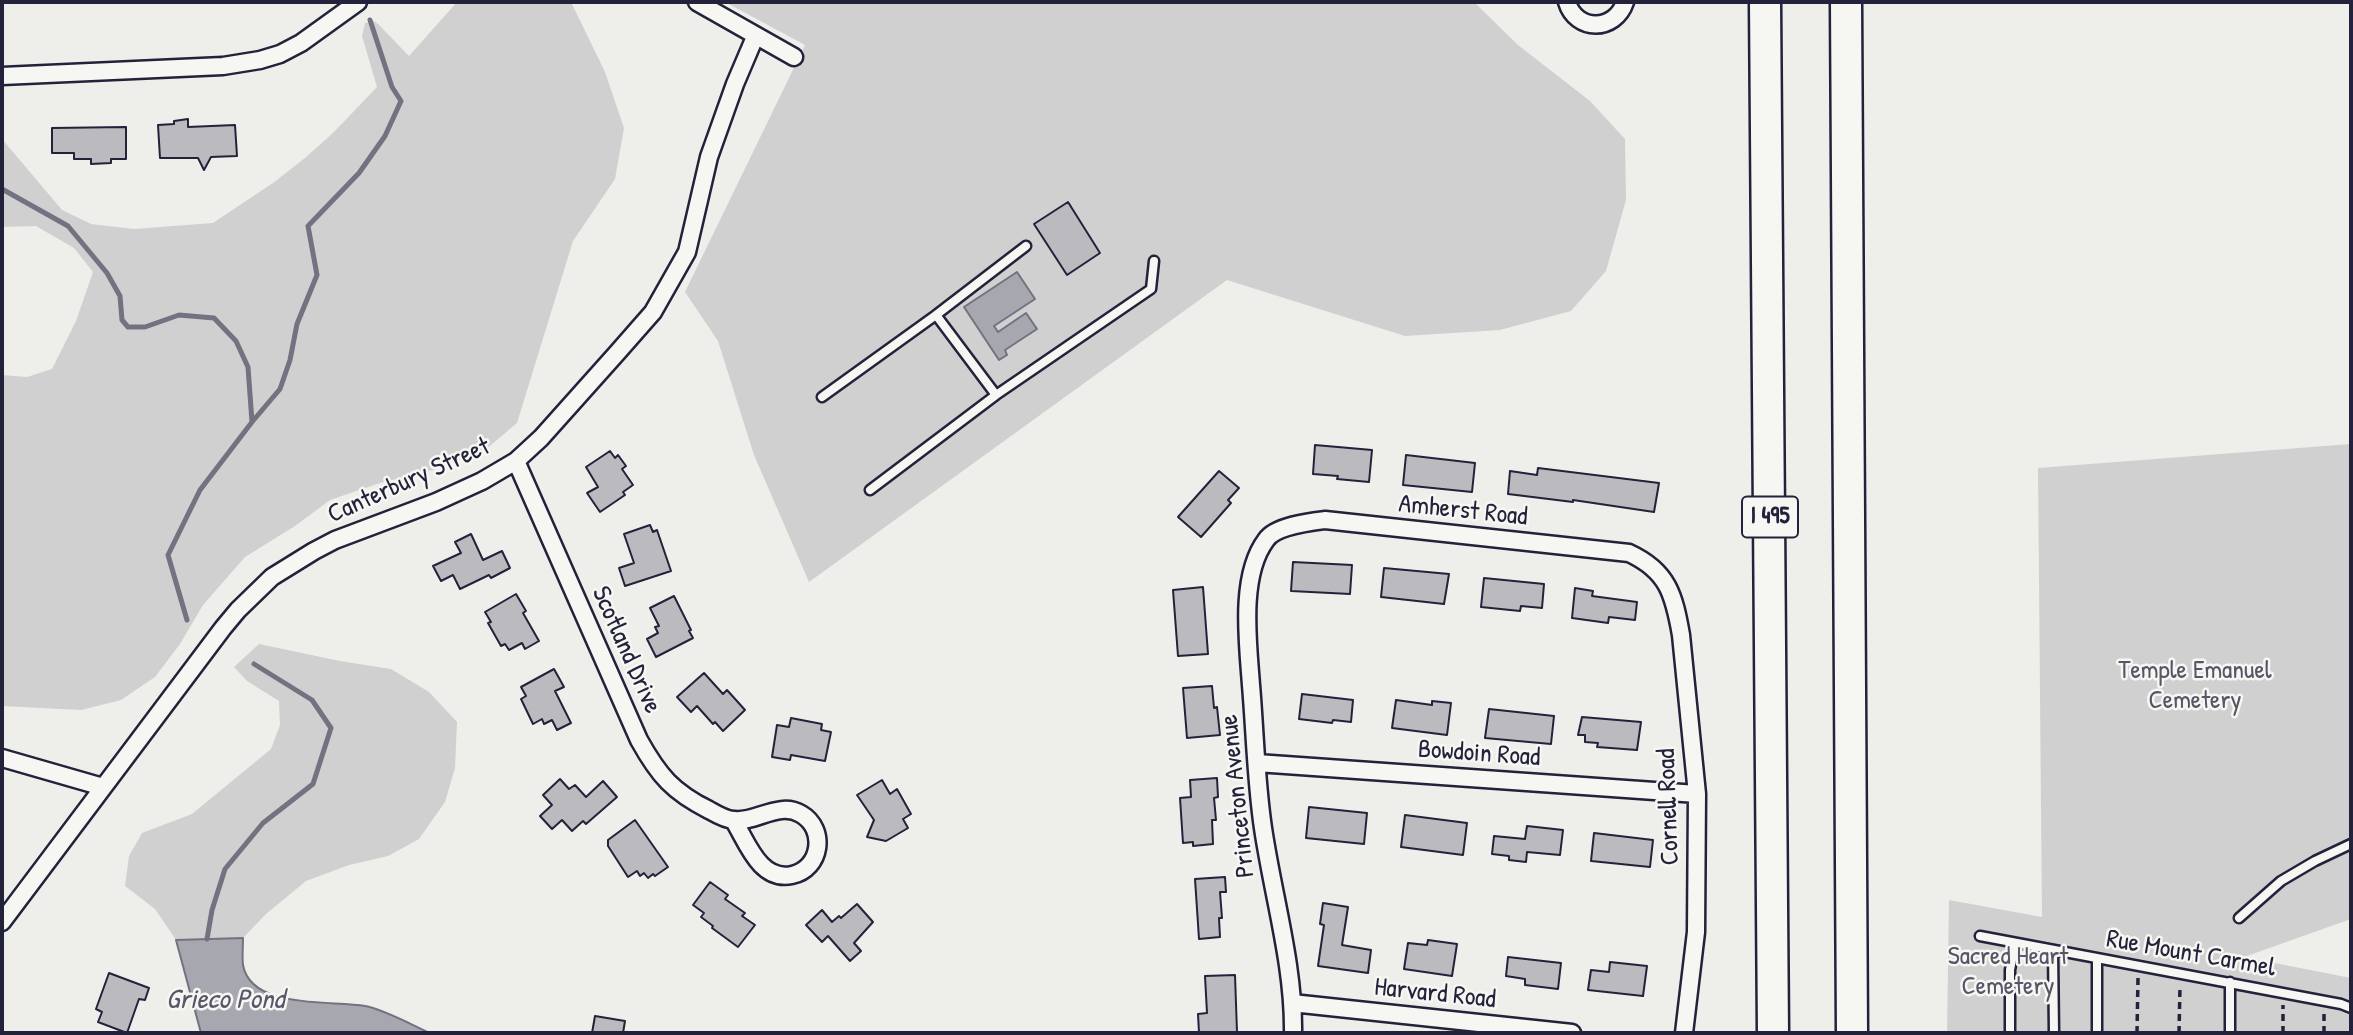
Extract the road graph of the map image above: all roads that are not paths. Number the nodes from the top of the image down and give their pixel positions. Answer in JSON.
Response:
{"nodes":[{"id":1,"x":358,"y":2,"type":"edge"},
{"id":2,"x":696,"y":2,"type":"edge"},
{"id":3,"x":1567,"y":2,"type":"edge"},
{"id":4,"x":1625,"y":2,"type":"edge"},
{"id":5,"x":1765,"y":2,"type":"edge"},
{"id":6,"x":1846,"y":2,"type":"edge"},
{"id":7,"x":755,"y":37,"type":"junction"},
{"id":8,"x":794,"y":57,"type":"dead end"},
{"id":9,"x":2,"y":76,"type":"edge"},
{"id":10,"x":1026,"y":246,"type":"dead end"},
{"id":11,"x":1154,"y":261,"type":"dead end"},
{"id":12,"x":936,"y":315,"type":"junction"},
{"id":13,"x":996,"y":395,"type":"junction"},
{"id":14,"x":822,"y":397,"type":"dead end"},
{"id":15,"x":516,"y":461,"type":"junction"},
{"id":16,"x":870,"y":490,"type":"dead end"},
{"id":17,"x":1258,"y":553,"type":"joint"},
{"id":18,"x":1665,"y":580,"type":"joint"},
{"id":19,"x":2,"y":758,"type":"edge"},
{"id":20,"x":1257,"y":764,"type":"junction"},
{"id":21,"x":103,"y":787,"type":"junction"},
{"id":22,"x":1697,"y":794,"type":"junction"},
{"id":23,"x":734,"y":821,"type":"junction"},
{"id":24,"x":2351,"y":845,"type":"edge"},
{"id":25,"x":2239,"y":918,"type":"dead end"},
{"id":26,"x":2,"y":922,"type":"edge"},
{"id":27,"x":1980,"y":936,"type":"dead end"},
{"id":28,"x":2015,"y":944,"type":"junction"},
{"id":29,"x":2053,"y":950,"type":"junction"},
{"id":30,"x":2097,"y":958,"type":"junction"},
{"id":31,"x":2230,"y":982,"type":"junction"},
{"id":32,"x":1292,"y":1003,"type":"junction"},
{"id":33,"x":2351,"y":1008,"type":"edge"},
{"id":34,"x":1293,"y":1033,"type":"edge"},
{"id":35,"x":1572,"y":1033,"type":"edge"},
{"id":36,"x":1684,"y":1033,"type":"edge"},
{"id":37,"x":1773,"y":1033,"type":"edge"},
{"id":38,"x":1852,"y":1033,"type":"edge"},
{"id":39,"x":2010,"y":1033,"type":"edge"},
{"id":40,"x":2054,"y":1033,"type":"edge"},
{"id":41,"x":2096,"y":1033,"type":"edge"},
{"id":42,"x":2230,"y":1033,"type":"edge"}],
"edges":[{"from":1,"to":9,"type":"street"},
{"from":2,"to":7,"type":"street"},
{"from":3,"to":4,"type":"street"},
{"from":5,"to":37,"type":"highway","number":"I 495"},
{"from":6,"to":38,"type":"highway"},
{"from":7,"to":8,"type":"street"},
{"from":7,"to":15,"type":"street","name":"Canterbury Street"},
{"from":10,"to":12,"type":"lane"},
{"from":11,"to":13,"type":"lane"},
{"from":12,"to":13,"type":"lane"},
{"from":12,"to":14,"type":"lane"},
{"from":13,"to":16,"type":"lane"},
{"from":15,"to":21,"type":"street","name":"Canterbury Street"},
{"from":15,"to":23,"type":"street","name":"Scotland Drive"},
{"from":17,"to":18,"type":"street","name":"Amherst Road"},
{"from":17,"to":20,"type":"street","name":"Princeton Avenue"},
{"from":18,"to":22,"type":"street","name":"Cornell Road"},
{"from":19,"to":21,"type":"street"},
{"from":20,"to":22,"type":"street","name":"Bowdoin Road"},
{"from":20,"to":32,"type":"street","name":"Princeton Avenue"},
{"from":21,"to":26,"type":"street","name":"Canterbury Street"},
{"from":22,"to":36,"type":"street","name":"Cornell Road"},
{"from":23,"to":23,"type":"street"},
{"from":24,"to":25,"type":"lane"},
{"from":27,"to":28,"type":"lane","name":"Rue Mount Carmel"},
{"from":28,"to":29,"type":"lane","name":"Rue Mount Carmel"},
{"from":28,"to":39,"type":"lane"},
{"from":29,"to":30,"type":"lane","name":"Rue Mount Carmel"},
{"from":29,"to":40,"type":"lane"},
{"from":30,"to":31,"type":"lane","name":"Rue Mount Carmel"},
{"from":30,"to":41,"type":"lane"},
{"from":31,"to":33,"type":"lane","name":"Rue Mount Carmel"},
{"from":31,"to":42,"type":"lane"},
{"from":32,"to":34,"type":"street","name":"Princeton Avenue"},
{"from":32,"to":35,"type":"street","name":"Harvard Road"}]}
